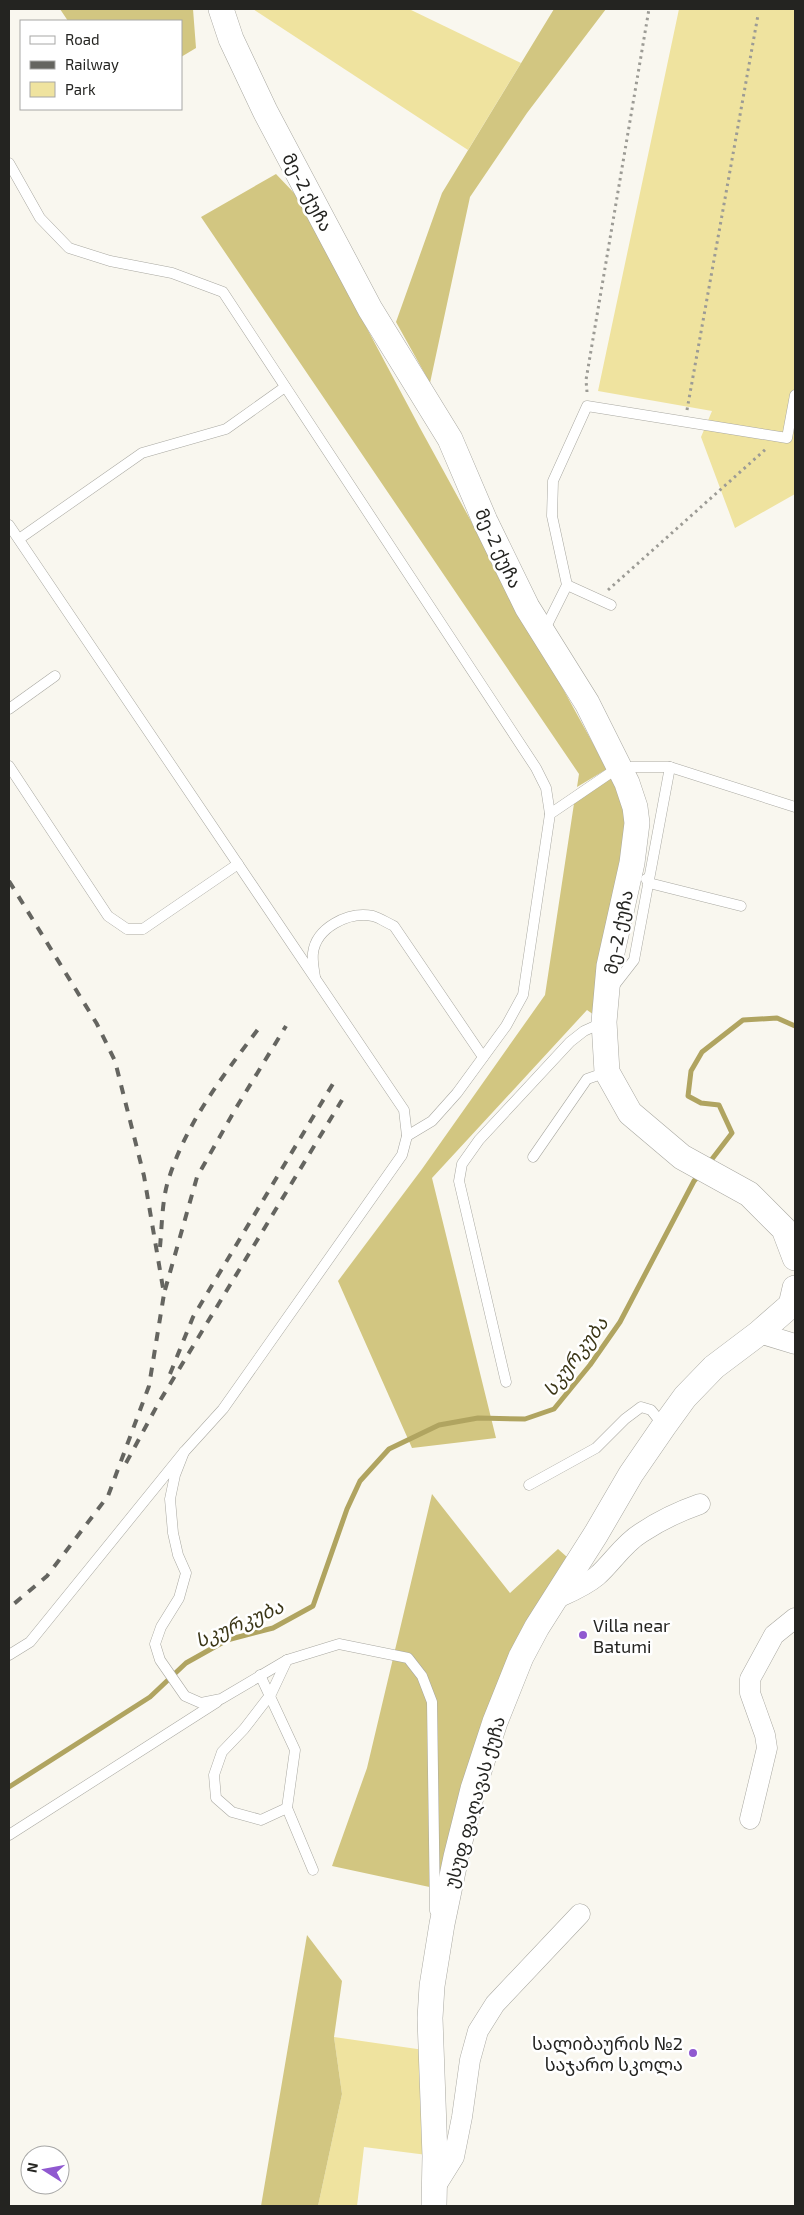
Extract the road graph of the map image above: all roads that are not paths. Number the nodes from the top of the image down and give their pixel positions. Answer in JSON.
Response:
{"nodes":[{"id":1,"x":221,"y":9,"type":"edge"},
{"id":2,"x":9,"y":163,"type":"edge"},
{"id":3,"x":285,"y":387,"type":"junction"},
{"id":4,"x":795,"y":395,"type":"edge"},
{"id":5,"x":9,"y":525,"type":"edge"},
{"id":6,"x":18,"y":539,"type":"junction"},
{"id":7,"x":567,"y":585,"type":"junction"},
{"id":8,"x":611,"y":605,"type":"dead end"},
{"id":9,"x":543,"y":632,"type":"junction"},
{"id":10,"x":55,"y":676,"type":"dead end"},
{"id":11,"x":9,"y":709,"type":"edge"},
{"id":12,"x":9,"y":766,"type":"edge"},
{"id":13,"x":619,"y":767,"type":"junction"},
{"id":14,"x":670,"y":767,"type":"junction"},
{"id":15,"x":795,"y":807,"type":"edge"},
{"id":16,"x":550,"y":814,"type":"junction"},
{"id":17,"x":632,"y":863,"type":"junction"},
{"id":18,"x":238,"y":864,"type":"junction"},
{"id":19,"x":649,"y":883,"type":"junction"},
{"id":20,"x":741,"y":906,"type":"dead end"},
{"id":21,"x":315,"y":979,"type":"junction"},
{"id":22,"x":606,"y":995,"type":"junction"},
{"id":23,"x":604,"y":1022,"type":"junction"},
{"id":24,"x":483,"y":1057,"type":"junction"},
{"id":25,"x":607,"y":1072,"type":"junction"},
{"id":26,"x":407,"y":1136,"type":"junction"},
{"id":27,"x":533,"y":1157,"type":"dead end"},
{"id":28,"x":795,"y":1258,"type":"edge"},
{"id":29,"x":795,"y":1288,"type":"edge"},
{"id":30,"x":759,"y":1333,"type":"junction"},
{"id":31,"x":795,"y":1344,"type":"edge"},
{"id":32,"x":506,"y":1382,"type":"dead end"},
{"id":33,"x":664,"y":1426,"type":"junction"},
{"id":34,"x":184,"y":1452,"type":"junction"},
{"id":35,"x":529,"y":1485,"type":"dead end"},
{"id":36,"x":700,"y":1504,"type":"dead end"},
{"id":37,"x":553,"y":1600,"type":"junction"},
{"id":38,"x":795,"y":1618,"type":"edge"},
{"id":39,"x":9,"y":1655,"type":"edge"},
{"id":40,"x":286,"y":1660,"type":"junction"},
{"id":41,"x":260,"y":1675,"type":"junction"},
{"id":42,"x":271,"y":1694,"type":"junction"},
{"id":43,"x":221,"y":1700,"type":"junction"},
{"id":44,"x":287,"y":1808,"type":"junction"},
{"id":45,"x":750,"y":1819,"type":"dead end"},
{"id":46,"x":9,"y":1835,"type":"edge"},
{"id":47,"x":313,"y":1870,"type":"dead end"},
{"id":48,"x":580,"y":1914,"type":"dead end"},
{"id":49,"x":437,"y":1949,"type":"junction"},
{"id":50,"x":434,"y":2198,"type":"edge"}],
"edges":[{"from":1,"to":9,"type":"street","name":"მე-2 ქუჩა"},
{"from":2,"to":3,"type":"lane"},
{"from":3,"to":6,"type":"lane"},
{"from":3,"to":16,"type":"lane"},
{"from":4,"to":7,"type":"lane"},
{"from":5,"to":6,"type":"lane"},
{"from":6,"to":18,"type":"lane"},
{"from":7,"to":8,"type":"lane"},
{"from":7,"to":9,"type":"lane"},
{"from":9,"to":13,"type":"street","name":"მე-2 ქუჩა"},
{"from":10,"to":11,"type":"lane"},
{"from":12,"to":18,"type":"lane"},
{"from":13,"to":14,"type":"lane"},
{"from":13,"to":16,"type":"lane"},
{"from":13,"to":17,"type":"street","name":"მე-2 ქუჩა"},
{"from":14,"to":15,"type":"lane"},
{"from":14,"to":19,"type":"lane"},
{"from":16,"to":24,"type":"lane"},
{"from":17,"to":19,"type":"lane"},
{"from":17,"to":22,"type":"street","name":"მე-2 ქუჩა"},
{"from":18,"to":21,"type":"lane"},
{"from":19,"to":20,"type":"lane"},
{"from":19,"to":22,"type":"lane"},
{"from":21,"to":24,"type":"lane"},
{"from":21,"to":26,"type":"lane"},
{"from":22,"to":23,"type":"street","name":"მე-2 ქუჩა"},
{"from":23,"to":25,"type":"street","name":"მე-2 ქუჩა"},
{"from":23,"to":32,"type":"lane"},
{"from":24,"to":26,"type":"lane"},
{"from":25,"to":27,"type":"lane"},
{"from":25,"to":28,"type":"street","name":"მე-2 ქუჩა"},
{"from":26,"to":34,"type":"lane"},
{"from":29,"to":30,"type":"street","name":"უსუფ ფაღავას ქუჩა"},
{"from":30,"to":31,"type":"street"},
{"from":30,"to":33,"type":"street","name":"უსუფ ფაღავას ქუჩა"},
{"from":33,"to":35,"type":"lane"},
{"from":33,"to":37,"type":"street","name":"უსუფ ფაღავას ქუჩა"},
{"from":34,"to":39,"type":"lane"},
{"from":34,"to":43,"type":"lane"},
{"from":36,"to":37,"type":"street"},
{"from":37,"to":49,"type":"street","name":"უსუფ ფაღავას ქუჩა"},
{"from":38,"to":45,"type":"street"},
{"from":40,"to":41,"type":"lane"},
{"from":40,"to":42,"type":"lane"},
{"from":40,"to":49,"type":"lane"},
{"from":41,"to":42,"type":"lane"},
{"from":41,"to":43,"type":"lane"},
{"from":42,"to":44,"type":"lane"},
{"from":42,"to":44,"type":"lane"},
{"from":43,"to":46,"type":"lane"},
{"from":44,"to":47,"type":"lane"},
{"from":48,"to":50,"type":"street"},
{"from":49,"to":50,"type":"street","name":"უსუფ ფაღავას ქუჩა"}]}
